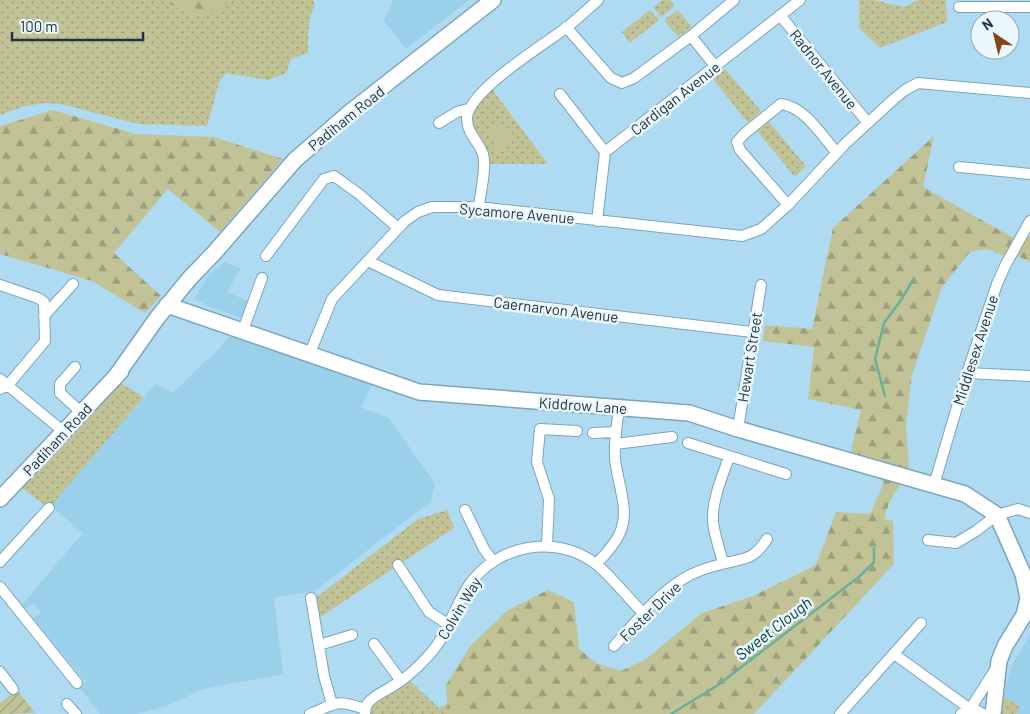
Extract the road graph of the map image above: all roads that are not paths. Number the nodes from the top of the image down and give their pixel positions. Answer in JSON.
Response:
{"nodes":[{"id":1,"x":493,"y":0,"type":"edge"},
{"id":2,"x":598,"y":0,"type":"edge"},
{"id":3,"x":734,"y":0,"type":"edge"},
{"id":4,"x":800,"y":0,"type":"edge"},
{"id":5,"x":959,"y":7,"type":"dead end"},
{"id":6,"x":1030,"y":7,"type":"edge"},
{"id":7,"x":780,"y":15,"type":"junction"},
{"id":8,"x":566,"y":28,"type":"junction"},
{"id":9,"x":691,"y":36,"type":"junction"},
{"id":10,"x":715,"y":66,"type":"junction"},
{"id":11,"x":1030,"y":93,"type":"edge"},
{"id":12,"x":560,"y":94,"type":"dead end"},
{"id":13,"x":468,"y":109,"type":"junction"},
{"id":14,"x":439,"y":123,"type":"dead end"},
{"id":15,"x":868,"y":123,"type":"junction"},
{"id":16,"x":605,"y":152,"type":"junction"},
{"id":17,"x":837,"y":153,"type":"junction"},
{"id":18,"x":959,"y":167,"type":"dead end"},
{"id":19,"x":1030,"y":174,"type":"edge"},
{"id":20,"x":788,"y":205,"type":"junction"},
{"id":21,"x":479,"y":208,"type":"junction"},
{"id":22,"x":596,"y":221,"type":"junction"},
{"id":23,"x":1030,"y":221,"type":"edge"},
{"id":24,"x":398,"y":228,"type":"junction"},
{"id":25,"x":266,"y":256,"type":"dead end"},
{"id":26,"x":368,"y":261,"type":"junction"},
{"id":27,"x":262,"y":278,"type":"dead end"},
{"id":28,"x":0,"y":284,"type":"edge"},
{"id":29,"x":73,"y":284,"type":"dead end"},
{"id":30,"x":760,"y":285,"type":"dead end"},
{"id":31,"x":173,"y":307,"type":"junction"},
{"id":32,"x":44,"y":316,"type":"junction"},
{"id":33,"x":242,"y":330,"type":"junction"},
{"id":34,"x":752,"y":332,"type":"junction"},
{"id":35,"x":310,"y":353,"type":"junction"},
{"id":36,"x":75,"y":367,"type":"dead end"},
{"id":37,"x":967,"y":373,"type":"junction"},
{"id":38,"x":1030,"y":376,"type":"edge"},
{"id":39,"x":3,"y":384,"type":"edge"},
{"id":40,"x":619,"y":408,"type":"junction"},
{"id":41,"x":82,"y":413,"type":"junction"},
{"id":42,"x":738,"y":429,"type":"junction"},
{"id":43,"x":577,"y":431,"type":"dead end"},
{"id":44,"x":64,"y":432,"type":"junction"},
{"id":45,"x":616,"y":432,"type":"junction"},
{"id":46,"x":593,"y":433,"type":"dead end"},
{"id":47,"x":672,"y":437,"type":"dead end"},
{"id":48,"x":688,"y":443,"type":"dead end"},
{"id":49,"x":616,"y":444,"type":"junction"},
{"id":50,"x":729,"y":457,"type":"junction"},
{"id":51,"x":786,"y":474,"type":"dead end"},
{"id":52,"x":934,"y":485,"type":"junction"},
{"id":53,"x":0,"y":499,"type":"edge"},
{"id":54,"x":49,"y":508,"type":"dead end"},
{"id":55,"x":465,"y":510,"type":"dead end"},
{"id":56,"x":1030,"y":513,"type":"edge"},
{"id":57,"x":997,"y":515,"type":"junction"},
{"id":58,"x":767,"y":540,"type":"dead end"},
{"id":59,"x":928,"y":540,"type":"dead end"},
{"id":60,"x":547,"y":546,"type":"junction"},
{"id":61,"x":493,"y":561,"type":"junction"},
{"id":62,"x":0,"y":562,"type":"edge"},
{"id":63,"x":724,"y":563,"type":"junction"},
{"id":64,"x":596,"y":564,"type":"junction"},
{"id":65,"x":398,"y":565,"type":"dead end"},
{"id":66,"x":1025,"y":568,"type":"edge"},
{"id":67,"x":0,"y":587,"type":"edge"},
{"id":68,"x":311,"y":598,"type":"dead end"},
{"id":69,"x":643,"y":613,"type":"junction"},
{"id":70,"x":921,"y":623,"type":"dead end"},
{"id":71,"x":449,"y":625,"type":"junction"},
{"id":72,"x":352,"y":636,"type":"dead end"},
{"id":73,"x":374,"y":644,"type":"dead end"},
{"id":74,"x":319,"y":645,"type":"junction"},
{"id":75,"x":614,"y":646,"type":"dead end"},
{"id":76,"x":894,"y":654,"type":"junction"},
{"id":77,"x":998,"y":665,"type":"junction"},
{"id":78,"x":0,"y":672,"type":"edge"},
{"id":79,"x":401,"y":681,"type":"junction"},
{"id":80,"x":77,"y":683,"type":"dead end"},
{"id":81,"x":14,"y":688,"type":"dead end"},
{"id":82,"x":67,"y":704,"type":"dead end"},
{"id":83,"x":332,"y":704,"type":"junction"},
{"id":84,"x":365,"y":712,"type":"edge"},
{"id":85,"x":966,"y":712,"type":"edge"},
{"id":86,"x":76,"y":714,"type":"edge"},
{"id":87,"x":310,"y":714,"type":"edge"},
{"id":88,"x":840,"y":714,"type":"edge"},
{"id":89,"x":983,"y":714,"type":"edge"},
{"id":90,"x":993,"y":714,"type":"edge"}],
"edges":[{"from":1,"to":31,"type":"main road","name":"Padiham Road"},
{"from":2,"to":8,"type":"street"},
{"from":3,"to":9,"type":"street"},
{"from":4,"to":7,"type":"street","name":"Cardigan Avenue"},
{"from":5,"to":6,"type":"street"},
{"from":7,"to":10,"type":"street","name":"Cardigan Avenue"},
{"from":7,"to":15,"type":"street","name":"Radnor Avenue"},
{"from":8,"to":9,"type":"street"},
{"from":8,"to":13,"type":"street"},
{"from":9,"to":10,"type":"street"},
{"from":10,"to":16,"type":"street","name":"Cardigan Avenue"},
{"from":11,"to":15,"type":"street","name":"Sycamore Avenue"},
{"from":12,"to":16,"type":"street"},
{"from":13,"to":14,"type":"street"},
{"from":13,"to":21,"type":"street"},
{"from":15,"to":17,"type":"street","name":"Sycamore Avenue"},
{"from":16,"to":22,"type":"street"},
{"from":17,"to":20,"type":"street","name":"Sycamore Avenue"},
{"from":17,"to":20,"type":"street"},
{"from":18,"to":19,"type":"street"},
{"from":20,"to":22,"type":"street","name":"Sycamore Avenue"},
{"from":21,"to":22,"type":"street","name":"Sycamore Avenue"},
{"from":21,"to":24,"type":"street","name":"Sycamore Avenue"},
{"from":23,"to":37,"type":"street","name":"Middlesex Avenue"},
{"from":24,"to":25,"type":"street"},
{"from":24,"to":26,"type":"street","name":"Sycamore Avenue"},
{"from":26,"to":34,"type":"street","name":"Caernarvon Avenue"},
{"from":26,"to":35,"type":"street","name":"Sycamore Avenue"},
{"from":27,"to":33,"type":"street"},
{"from":28,"to":32,"type":"street"},
{"from":29,"to":32,"type":"street"},
{"from":30,"to":34,"type":"street","name":"Hewart Street"},
{"from":31,"to":33,"type":"main road","name":"Kiddrow Lane"},
{"from":31,"to":41,"type":"main road","name":"Padiham Road"},
{"from":32,"to":39,"type":"street"},
{"from":33,"to":35,"type":"main road","name":"Kiddrow Lane"},
{"from":34,"to":42,"type":"street","name":"Hewart Street"},
{"from":35,"to":40,"type":"main road","name":"Kiddrow Lane"},
{"from":36,"to":41,"type":"street"},
{"from":37,"to":38,"type":"street"},
{"from":37,"to":52,"type":"street","name":"Middlesex Avenue"},
{"from":39,"to":44,"type":"street"},
{"from":40,"to":42,"type":"main road","name":"Kiddrow Lane"},
{"from":40,"to":45,"type":"street"},
{"from":41,"to":44,"type":"main road","name":"Padiham Road"},
{"from":42,"to":52,"type":"main road","name":"Kiddrow Lane"},
{"from":43,"to":60,"type":"street"},
{"from":44,"to":53,"type":"main road","name":"Padiham Road"},
{"from":45,"to":46,"type":"street"},
{"from":45,"to":49,"type":"street"},
{"from":47,"to":49,"type":"street"},
{"from":48,"to":50,"type":"street"},
{"from":49,"to":64,"type":"street"},
{"from":50,"to":51,"type":"street"},
{"from":50,"to":63,"type":"street"},
{"from":52,"to":57,"type":"main road","name":"Kiddrow Lane"},
{"from":54,"to":62,"type":"street"},
{"from":55,"to":61,"type":"street"},
{"from":56,"to":57,"type":"street"},
{"from":57,"to":59,"type":"street"},
{"from":57,"to":66,"type":"main road"},
{"from":58,"to":63,"type":"street","name":"Foster Drive"},
{"from":60,"to":61,"type":"street","name":"Colvin Way"},
{"from":60,"to":64,"type":"street","name":"Colvin Way"},
{"from":61,"to":71,"type":"street","name":"Colvin Way"},
{"from":63,"to":69,"type":"street","name":"Foster Drive"},
{"from":64,"to":69,"type":"street","name":"Colvin Way"},
{"from":65,"to":71,"type":"street"},
{"from":66,"to":77,"type":"main road"},
{"from":67,"to":80,"type":"street"},
{"from":68,"to":74,"type":"street"},
{"from":69,"to":75,"type":"street","name":"Foster Drive"},
{"from":70,"to":76,"type":"street"},
{"from":71,"to":79,"type":"street","name":"Colvin Way"},
{"from":72,"to":74,"type":"street"},
{"from":73,"to":79,"type":"street"},
{"from":74,"to":83,"type":"street"},
{"from":76,"to":85,"type":"street"},
{"from":76,"to":88,"type":"street"},
{"from":77,"to":85,"type":"street"},
{"from":77,"to":90,"type":"main road"},
{"from":78,"to":81,"type":"street"},
{"from":79,"to":84,"type":"street","name":"Colvin Way"},
{"from":82,"to":86,"type":"street"},
{"from":83,"to":84,"type":"street"},
{"from":83,"to":87,"type":"street"},
{"from":85,"to":89,"type":"street"}]}
